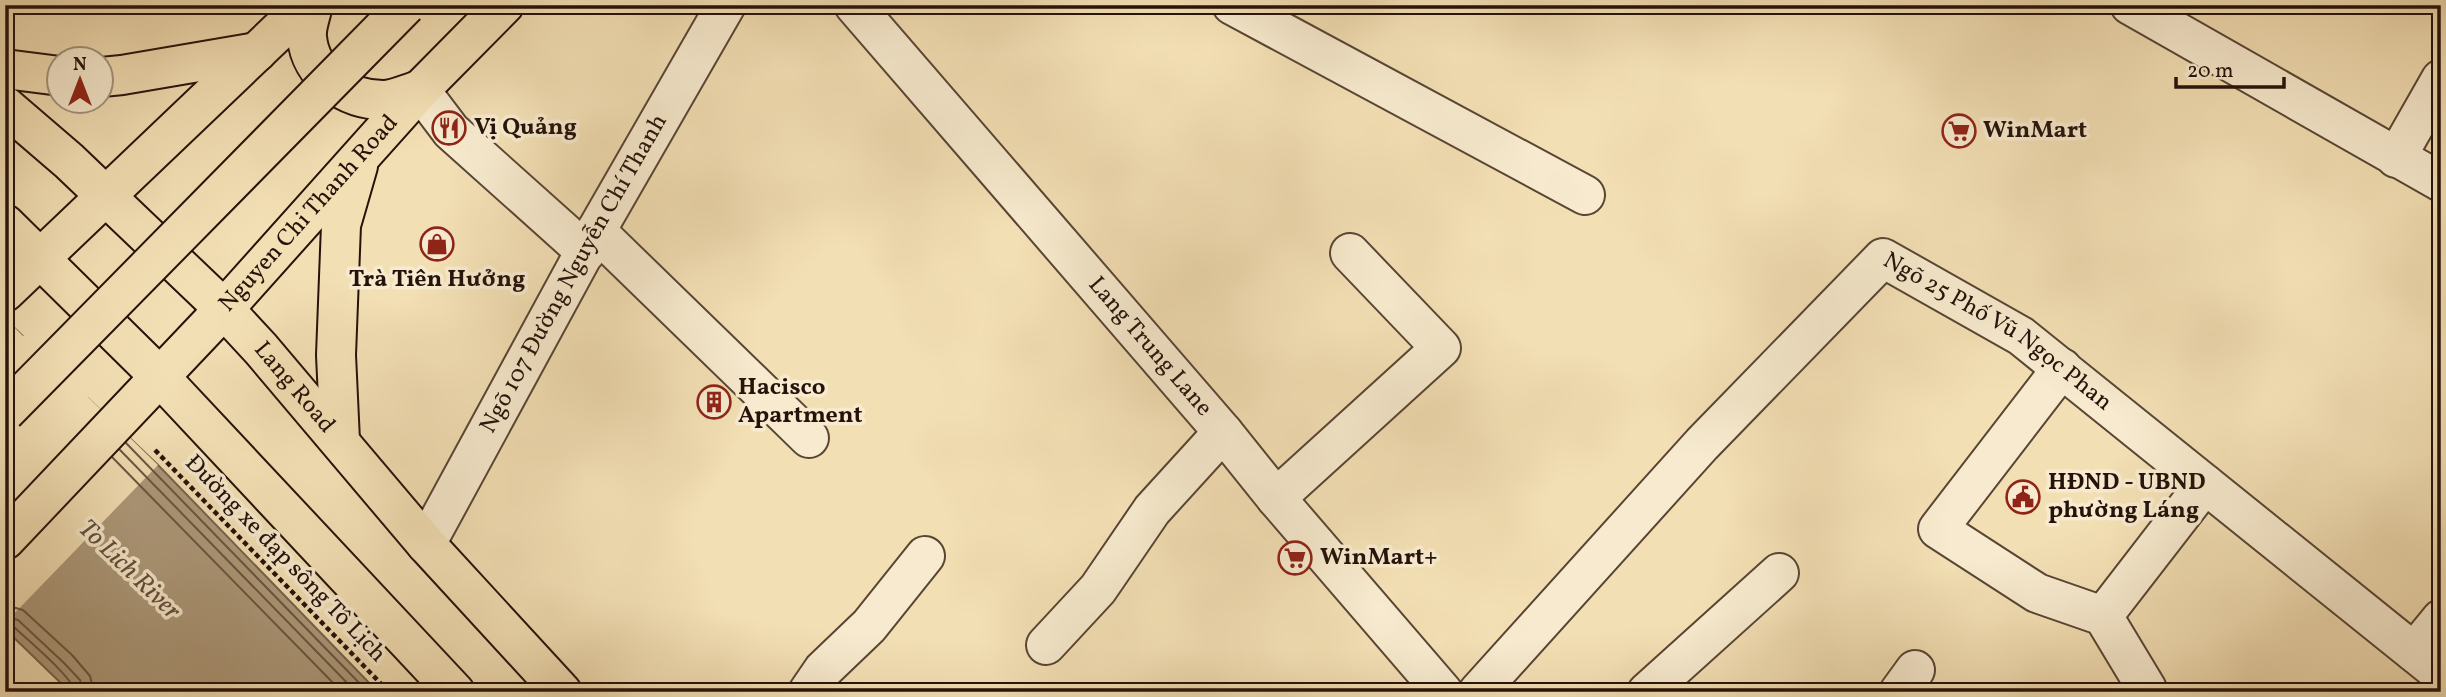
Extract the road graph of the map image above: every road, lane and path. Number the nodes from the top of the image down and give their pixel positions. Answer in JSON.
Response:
{"nodes":[{"id":1,"x":306,"y":5,"type":"edge"},
{"id":2,"x":313,"y":5,"type":"edge"},
{"id":3,"x":405,"y":5,"type":"edge"},
{"id":4,"x":504,"y":5,"type":"edge"},
{"id":5,"x":726,"y":5,"type":"edge"},
{"id":6,"x":853,"y":5,"type":"edge"},
{"id":7,"x":1232,"y":5,"type":"edge"},
{"id":8,"x":2130,"y":5,"type":"edge"},
{"id":9,"x":257,"y":52,"type":"junction"},
{"id":10,"x":5,"y":69,"type":"edge"},
{"id":11,"x":46,"y":74,"type":"edge"},
{"id":12,"x":116,"y":76,"type":"edge"},
{"id":13,"x":2441,"y":79,"type":"edge"},
{"id":14,"x":420,"y":90,"type":"junction"},
{"id":15,"x":5,"y":106,"type":"edge"},
{"id":16,"x":360,"y":155,"type":"junction"},
{"id":17,"x":2396,"y":158,"type":"junction"},
{"id":18,"x":2441,"y":182,"type":"edge"},
{"id":19,"x":1585,"y":195,"type":"dead end"},
{"id":20,"x":105,"y":197,"type":"junction"},
{"id":21,"x":5,"y":224,"type":"edge"},
{"id":22,"x":591,"y":241,"type":"junction"},
{"id":23,"x":1350,"y":253,"type":"dead end"},
{"id":24,"x":40,"y":259,"type":"junction"},
{"id":25,"x":5,"y":292,"type":"edge"},
{"id":26,"x":223,"y":309,"type":"junction"},
{"id":27,"x":2062,"y":368,"type":"junction"},
{"id":28,"x":159,"y":376,"type":"junction"},
{"id":29,"x":5,"y":412,"type":"edge"},
{"id":30,"x":1223,"y":432,"type":"junction"},
{"id":31,"x":809,"y":438,"type":"dead end"},
{"id":32,"x":340,"y":441,"type":"junction"},
{"id":33,"x":155,"y":450,"type":"dead end"},
{"id":34,"x":2205,"y":484,"type":"junction"},
{"id":35,"x":1276,"y":498,"type":"junction"},
{"id":36,"x":5,"y":540,"type":"edge"},
{"id":37,"x":426,"y":544,"type":"junction"},
{"id":38,"x":925,"y":556,"type":"dead end"},
{"id":39,"x":1779,"y":573,"type":"dead end"},
{"id":40,"x":2103,"y":616,"type":"junction"},
{"id":41,"x":2441,"y":619,"type":"edge"},
{"id":42,"x":1046,"y":645,"type":"dead end"},
{"id":43,"x":2427,"y":663,"type":"edge"},
{"id":44,"x":389,"y":692,"type":"edge"},
{"id":45,"x":455,"y":692,"type":"edge"},
{"id":46,"x":562,"y":692,"type":"edge"},
{"id":47,"x":808,"y":692,"type":"edge"},
{"id":48,"x":1443,"y":692,"type":"edge"},
{"id":49,"x":1478,"y":692,"type":"edge"},
{"id":50,"x":1647,"y":692,"type":"edge"},
{"id":51,"x":2144,"y":692,"type":"edge"}],
"edges":[{"from":1,"to":9,"type":"main road"},
{"from":2,"to":14,"type":"main road"},
{"from":3,"to":29,"type":"main road","bridge":true},
{"from":4,"to":14,"type":"main road","name":"Nguyen Chi Thanh Road"},
{"from":5,"to":22,"type":"street","name":"Ngõ 107 Đường Nguyễn Chí Thanh"},
{"from":6,"to":30,"type":"street","name":"Lang Trung Lane"},
{"from":7,"to":19,"type":"street"},
{"from":8,"to":17,"type":"street"},
{"from":9,"to":12,"type":"main road"},
{"from":9,"to":20,"type":"main road"},
{"from":10,"to":11,"type":"main road"},
{"from":13,"to":17,"type":"street"},
{"from":14,"to":16,"type":"main road","name":"Nguyen Chi Thanh Road"},
{"from":14,"to":22,"type":"street"},
{"from":15,"to":20,"type":"main road","name":"Lang Road"},
{"from":16,"to":26,"type":"main road","name":"Nguyen Chi Thanh Road"},
{"from":16,"to":32,"type":"main road"},
{"from":17,"to":18,"type":"street"},
{"from":20,"to":24,"type":"main road"},
{"from":20,"to":26,"type":"main road","name":"Lang Road"},
{"from":21,"to":24,"type":"main road"},
{"from":22,"to":31,"type":"street"},
{"from":22,"to":37,"type":"street","name":"Ngõ 107 Đường Nguyễn Chí Thanh"},
{"from":23,"to":35,"type":"street"},
{"from":24,"to":25,"type":"main road"},
{"from":24,"to":28,"type":"main road"},
{"from":26,"to":28,"type":"main road","name":"Nguyen Chi Thanh Road"},
{"from":26,"to":32,"type":"main road","name":"Lang Road"},
{"from":27,"to":34,"type":"street","name":"Ngõ 25 Phố Vũ Ngọc Phan"},
{"from":27,"to":40,"type":"street"},
{"from":27,"to":49,"type":"street","name":"Ngõ 25 Phố Vũ Ngọc Phan"},
{"from":28,"to":36,"type":"main road","name":"Nguyen Chi Thanh Road"},
{"from":28,"to":45,"type":"main road"},
{"from":30,"to":35,"type":"street","name":"Lang Trung Lane"},
{"from":30,"to":42,"type":"street"},
{"from":32,"to":37,"type":"main road","name":"Lang Road"},
{"from":33,"to":44,"type":"path","name":"Đường xe đạp sông Tô Lịch"},
{"from":34,"to":40,"type":"street"},
{"from":34,"to":43,"type":"street","name":"Ngõ 25 Phố Vũ Ngọc Phan"},
{"from":35,"to":48,"type":"street","name":"Lang Trung Lane"},
{"from":37,"to":46,"type":"main road","name":"Lang Road"},
{"from":38,"to":47,"type":"street"},
{"from":39,"to":50,"type":"street"},
{"from":40,"to":51,"type":"street"},
{"from":41,"to":43,"type":"street"}]}
